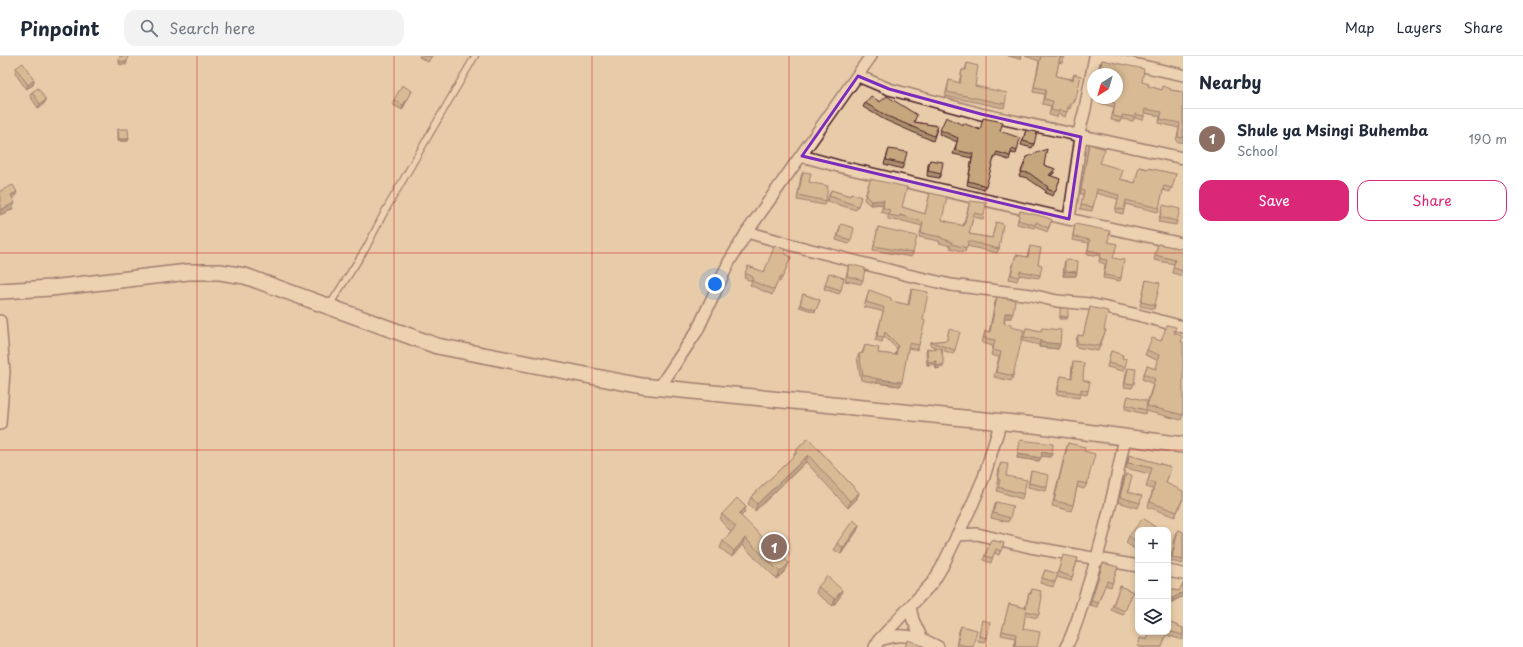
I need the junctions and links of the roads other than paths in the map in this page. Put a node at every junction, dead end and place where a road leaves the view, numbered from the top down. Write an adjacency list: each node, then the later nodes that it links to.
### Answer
1 (475, 56): 13 (lane)
2 (871, 56): 5 (street)
3 (1096, 56): 4 (street); 6 (street)
4 (1183, 75)
5 (858, 76): 6 (street); 7 (street)
6 (1079, 136): 8 (street); 9 (street)
7 (802, 156): 9 (street); 10 (street)
8 (1183, 158)
9 (1069, 219): 11 (street)
10 (747, 232): 15 (street); 16 (street)
11 (1183, 244)
12 (0, 291): 13 (main road)
13 (329, 306): 16 (main road)
14 (0, 321): 18 (street)
15 (1183, 327)
16 (659, 388): 17 (main road)
17 (1001, 421): 19 (main road); 21 (street)
18 (0, 424)
19 (1125, 437): 20 (main road); 22 (street)
20 (1183, 445)
21 (957, 535): 22 (street); 26 (street)
22 (1097, 559): 23 (street); 30 (street)
23 (1135, 565)
24 (1171, 572): 25 (street)
25 (1183, 574)
26 (910, 607): 27 (street); 28 (street)
27 (922, 639): 28 (street); 29 (street)
28 (877, 644)
29 (938, 647)
30 (1066, 647)

